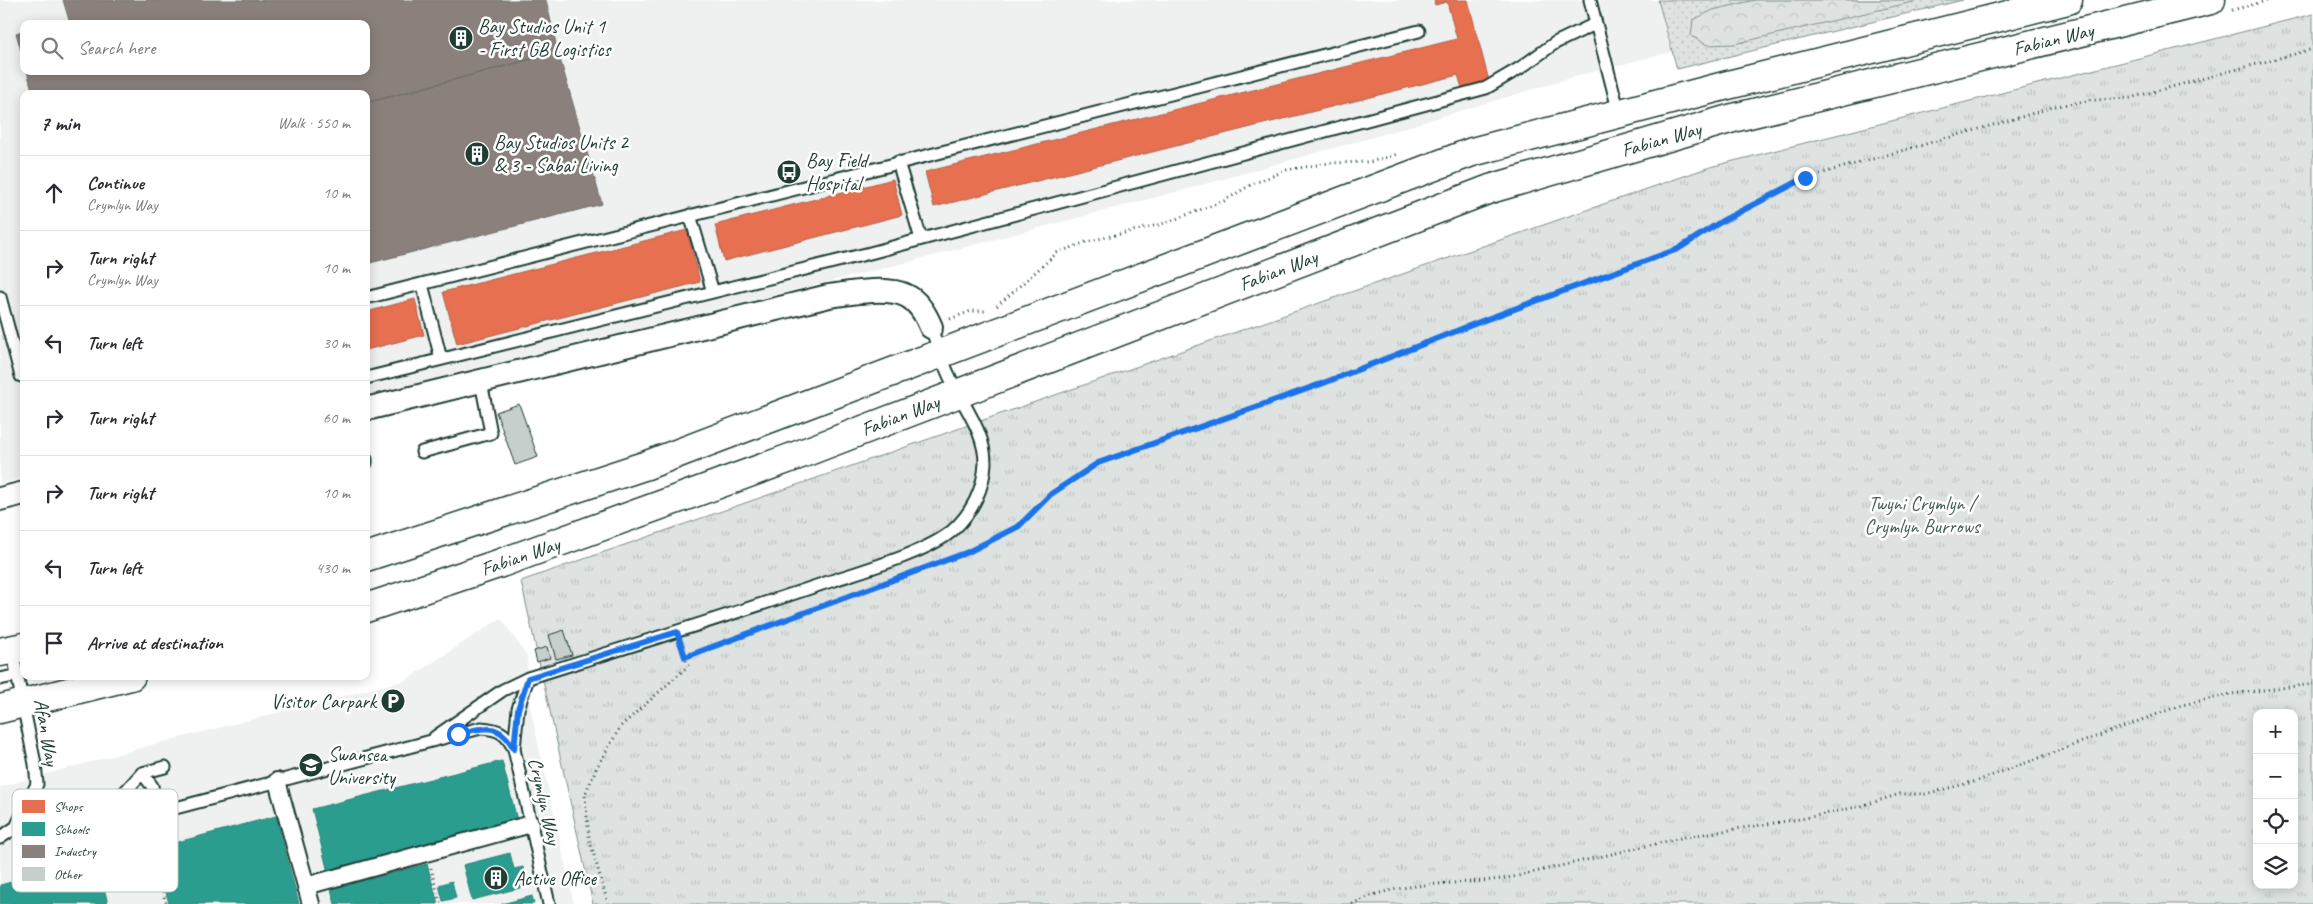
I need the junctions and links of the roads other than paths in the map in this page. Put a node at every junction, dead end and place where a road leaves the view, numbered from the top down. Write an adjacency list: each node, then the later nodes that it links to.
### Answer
1 (1590, 0): 4 (lane)
2 (2068, 0): 6 (highway, Fabian Way)
3 (2220, 5): 20 (highway, Fabian Way)
4 (1595, 24): 6 (lane); 9 (lane)
5 (1418, 31): 7 (lane)
6 (1619, 113): 15 (highway, Fabian Way)
7 (898, 162): 8 (lane); 9 (lane)
8 (690, 215): 10 (lane); 11 (lane)
9 (921, 239): 11 (lane)
10 (422, 284): 13 (lane); 16 (lane)
11 (713, 292): 16 (lane)
12 (0, 297): 17 (lane)
13 (370, 297)
14 (931, 327): 15 (lane); 19 (street)
15 (940, 353): 20 (lane); 25 (highway, Fabian Way)
16 (441, 359): 18 (lane)
17 (20, 372)
18 (370, 377)
19 (481, 382): 21 (street); 22 (lane)
20 (957, 393): 26 (highway, Fabian Way); 28 (lane)
21 (370, 408)
22 (422, 452)
23 (20, 494): 24 (street)
24 (0, 499)
25 (370, 556)
26 (370, 607)
27 (13, 656): 29 (lane); 31 (lane, Afan Way)
28 (528, 678): 32 (lane); 33 (lane)
29 (0, 679)
30 (116, 680): 31 (highway)
31 (12, 707): 37 (lane, Afan Way)
32 (428, 743): 33 (lane, Crymlyn Way); 36 (lane, Crymlyn Way)
33 (514, 749): 41 (lane, Crymlyn Way)
34 (165, 767): 35 (lane)
35 (142, 773): 38 (lane); 39 (lane)
36 (277, 781): 40 (lane, Crymlyn Way); 44 (street)
37 (35, 789)
38 (128, 789)
39 (152, 789)
40 (178, 808)
41 (531, 824): 44 (street); 46 (lane, Crymlyn Way)
42 (12, 830): 43 (lane, Afan Way)
43 (0, 838)
44 (306, 886): 45 (street)
45 (311, 904)
46 (549, 904)

